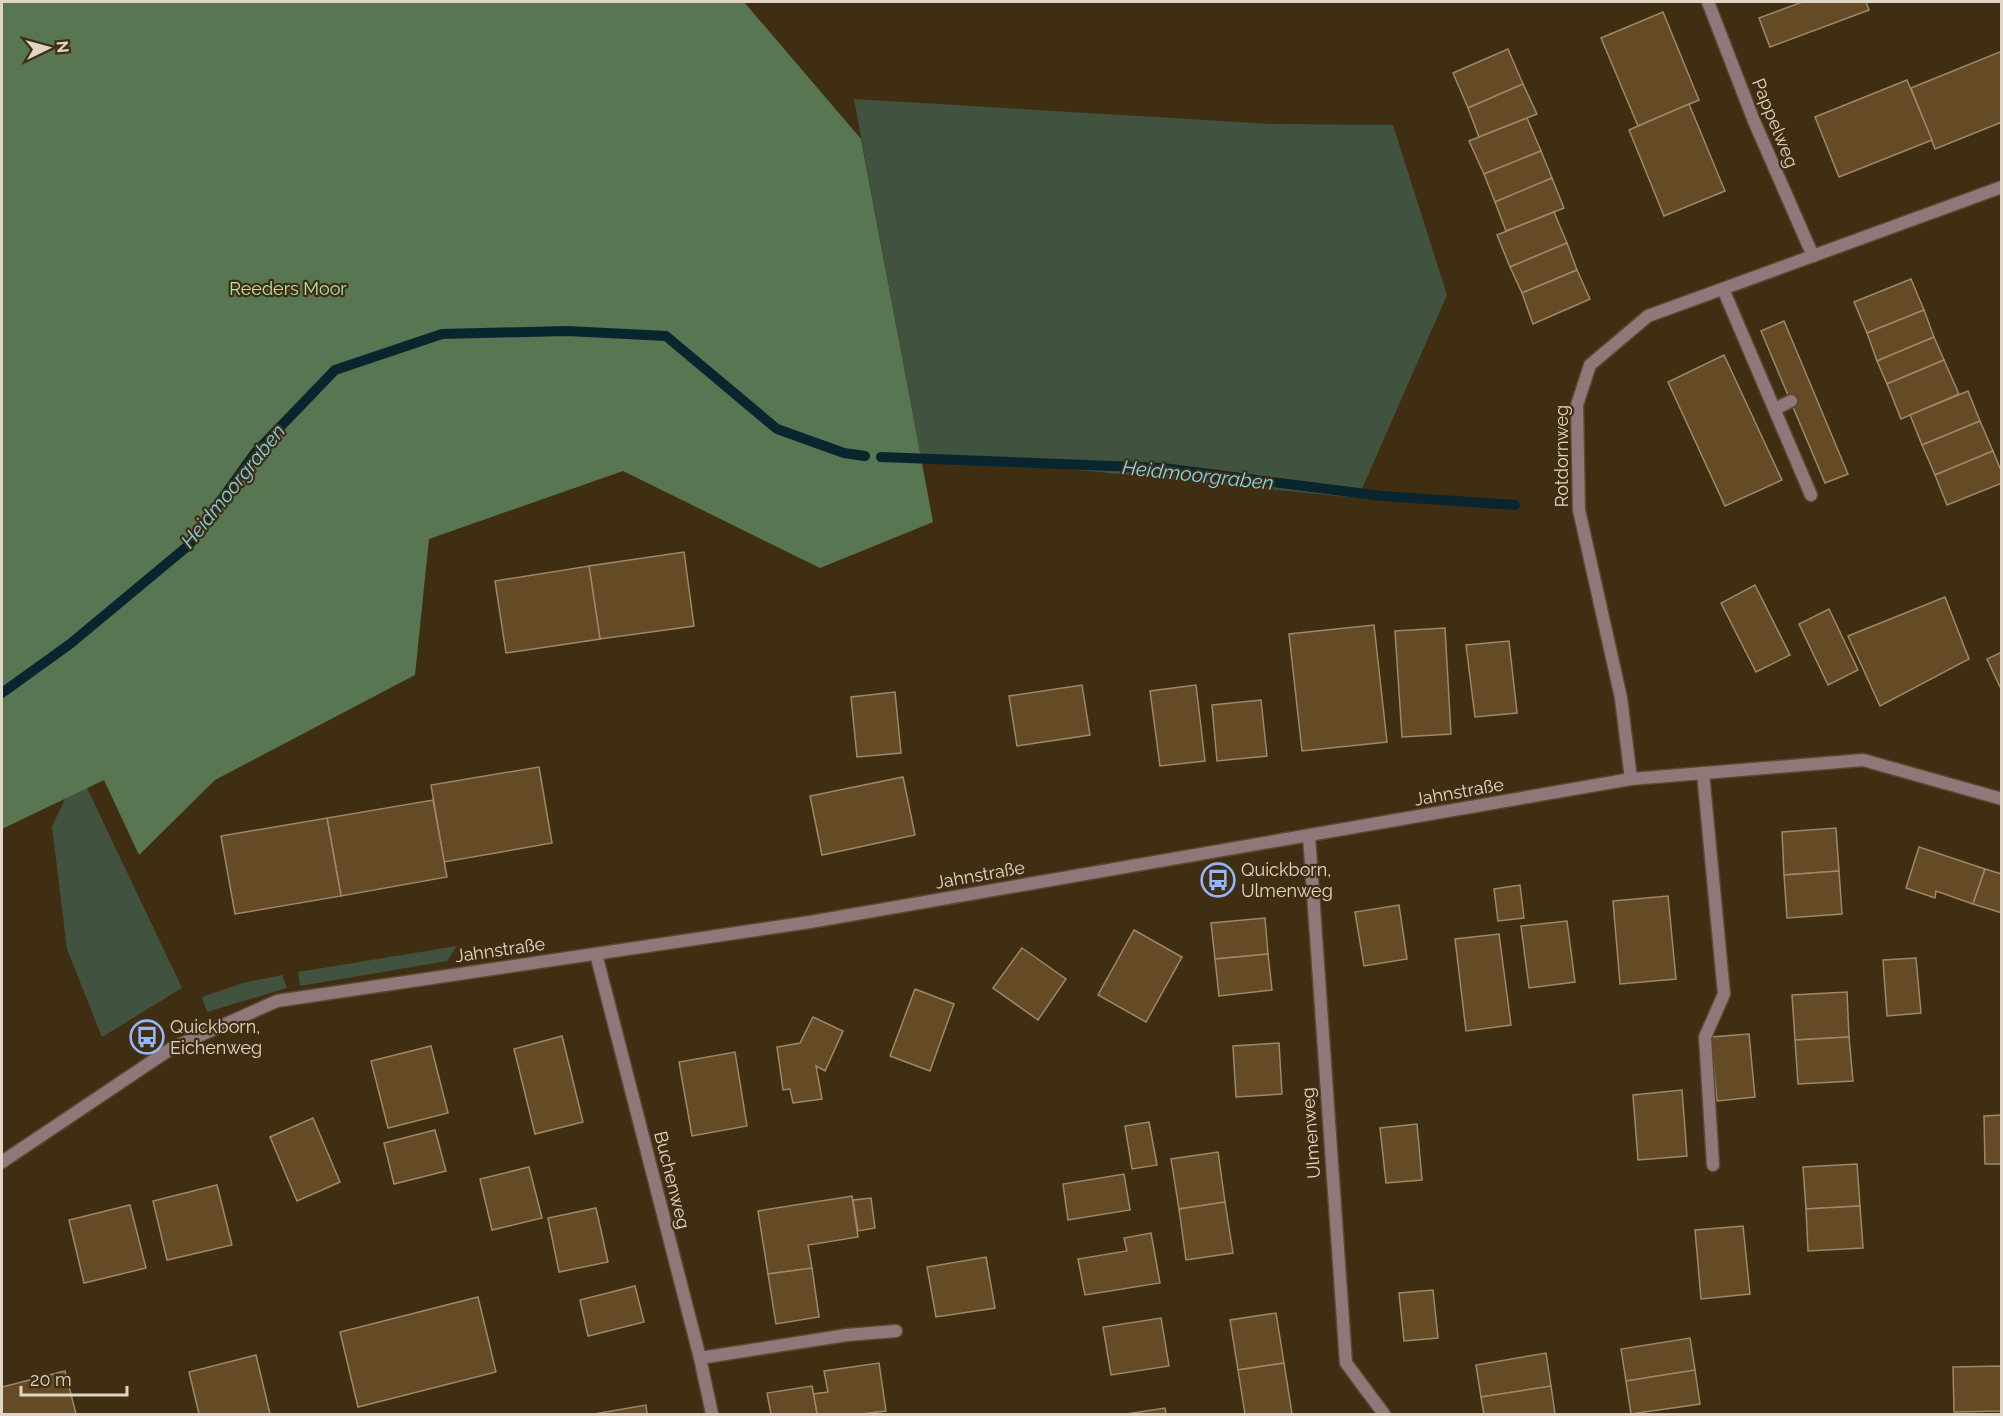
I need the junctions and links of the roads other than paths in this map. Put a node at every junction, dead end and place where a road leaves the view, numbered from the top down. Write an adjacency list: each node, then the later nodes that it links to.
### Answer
1 (1708, 2): 3 (street, Pappelweg)
2 (2001, 187): 3 (street, Rotdornweg)
3 (1813, 256): 4 (street, Rotdornweg)
4 (1723, 289): 6 (street); 9 (street, Rotdornweg)
5 (1791, 401): 6 (street)
6 (1775, 409): 7 (street)
7 (1811, 495)
8 (1703, 773): 9 (street, Jahnstraße); 10 (street, Jahnstraße); 14 (street)
9 (1631, 779): 11 (street, Jahnstraße)
10 (2001, 799)
11 (1309, 836): 12 (street, Jahnstraße); 18 (street, Ulmenweg)
12 (596, 954): 13 (street, Jahnstraße); 16 (street, Buchenweg)
13 (2, 1162)
14 (1713, 1165)
15 (896, 1331): 16 (street)
16 (700, 1358): 17 (street, Buchenweg)
17 (712, 1414)
18 (1384, 1414)

